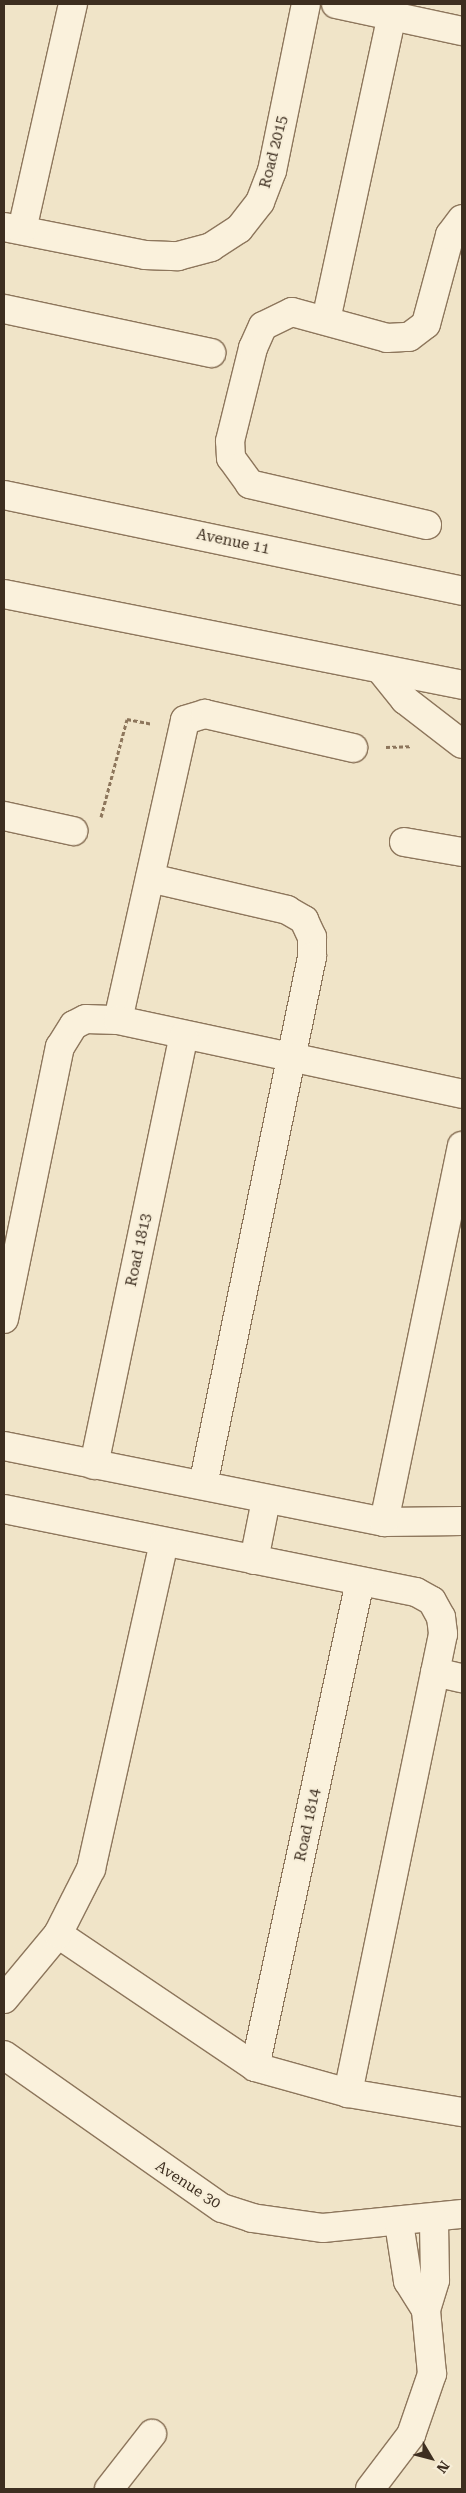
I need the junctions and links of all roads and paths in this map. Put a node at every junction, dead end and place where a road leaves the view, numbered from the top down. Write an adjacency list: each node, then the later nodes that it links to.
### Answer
1 (73, 4): 7 (street)
2 (306, 4): 7 (street, Road 2015)
3 (336, 4): 4 (street)
4 (392, 15): 5 (street); 9 (street)
5 (462, 31)
6 (462, 218): 9 (street)
7 (13, 229)
8 (4, 308): 10 (street)
9 (326, 320): 12 (street)
10 (211, 353)
11 (4, 496): 14 (street, Avenue 11)
12 (427, 524)
13 (462, 576): 14 (street)
14 (399, 577): 15 (street, Avenue 11)
15 (462, 591)
16 (4, 594): 17 (street)
17 (380, 669): 18 (street); 20 (street)
18 (462, 685)
19 (180, 730): 21 (street); 24 (path); 27 (street)
20 (462, 744)
21 (354, 748): 22 (path)
22 (420, 749)
23 (4, 816): 24 (street)
24 (73, 831)
25 (404, 842): 26 (street)
26 (462, 852)
27 (150, 878): 28 (street); 30 (street)
28 (118, 1020): 29 (street); 33 (street)
29 (184, 1036): 30 (street); 36 (street, Road 1813)
30 (290, 1058): 31 (street); 37 (street)
31 (462, 1094)
32 (462, 1146): 41 (street)
33 (14, 1215): 34 (street)
34 (4, 1319)
35 (4, 1446): 36 (street)
36 (94, 1465): 37 (street)
37 (203, 1485): 38 (street)
38 (266, 1500): 41 (street); 43 (street)
39 (4, 1509): 42 (street)
40 (462, 1521): 41 (street)
41 (384, 1522)
42 (164, 1542): 43 (street); 47 (street)
43 (254, 1560): 44 (street)
44 (360, 1582): 45 (street); 50 (street, Road 1814)
45 (435, 1672): 46 (street); 51 (street)
46 (462, 1678)
47 (58, 1934): 48 (street); 50 (street)
48 (4, 1999)
49 (4, 2056): 55 (street, Avenue 30)
50 (255, 2067): 51 (street)
51 (348, 2093): 52 (street)
52 (462, 2112)
53 (462, 2214): 54 (street, Avenue 30)
54 (434, 2220): 55 (street, Avenue 30); 56 (street)
55 (399, 2222): 56 (street)
56 (426, 2310): 59 (street)
57 (152, 2434): 58 (street)
58 (110, 2489)
59 (370, 2489)

